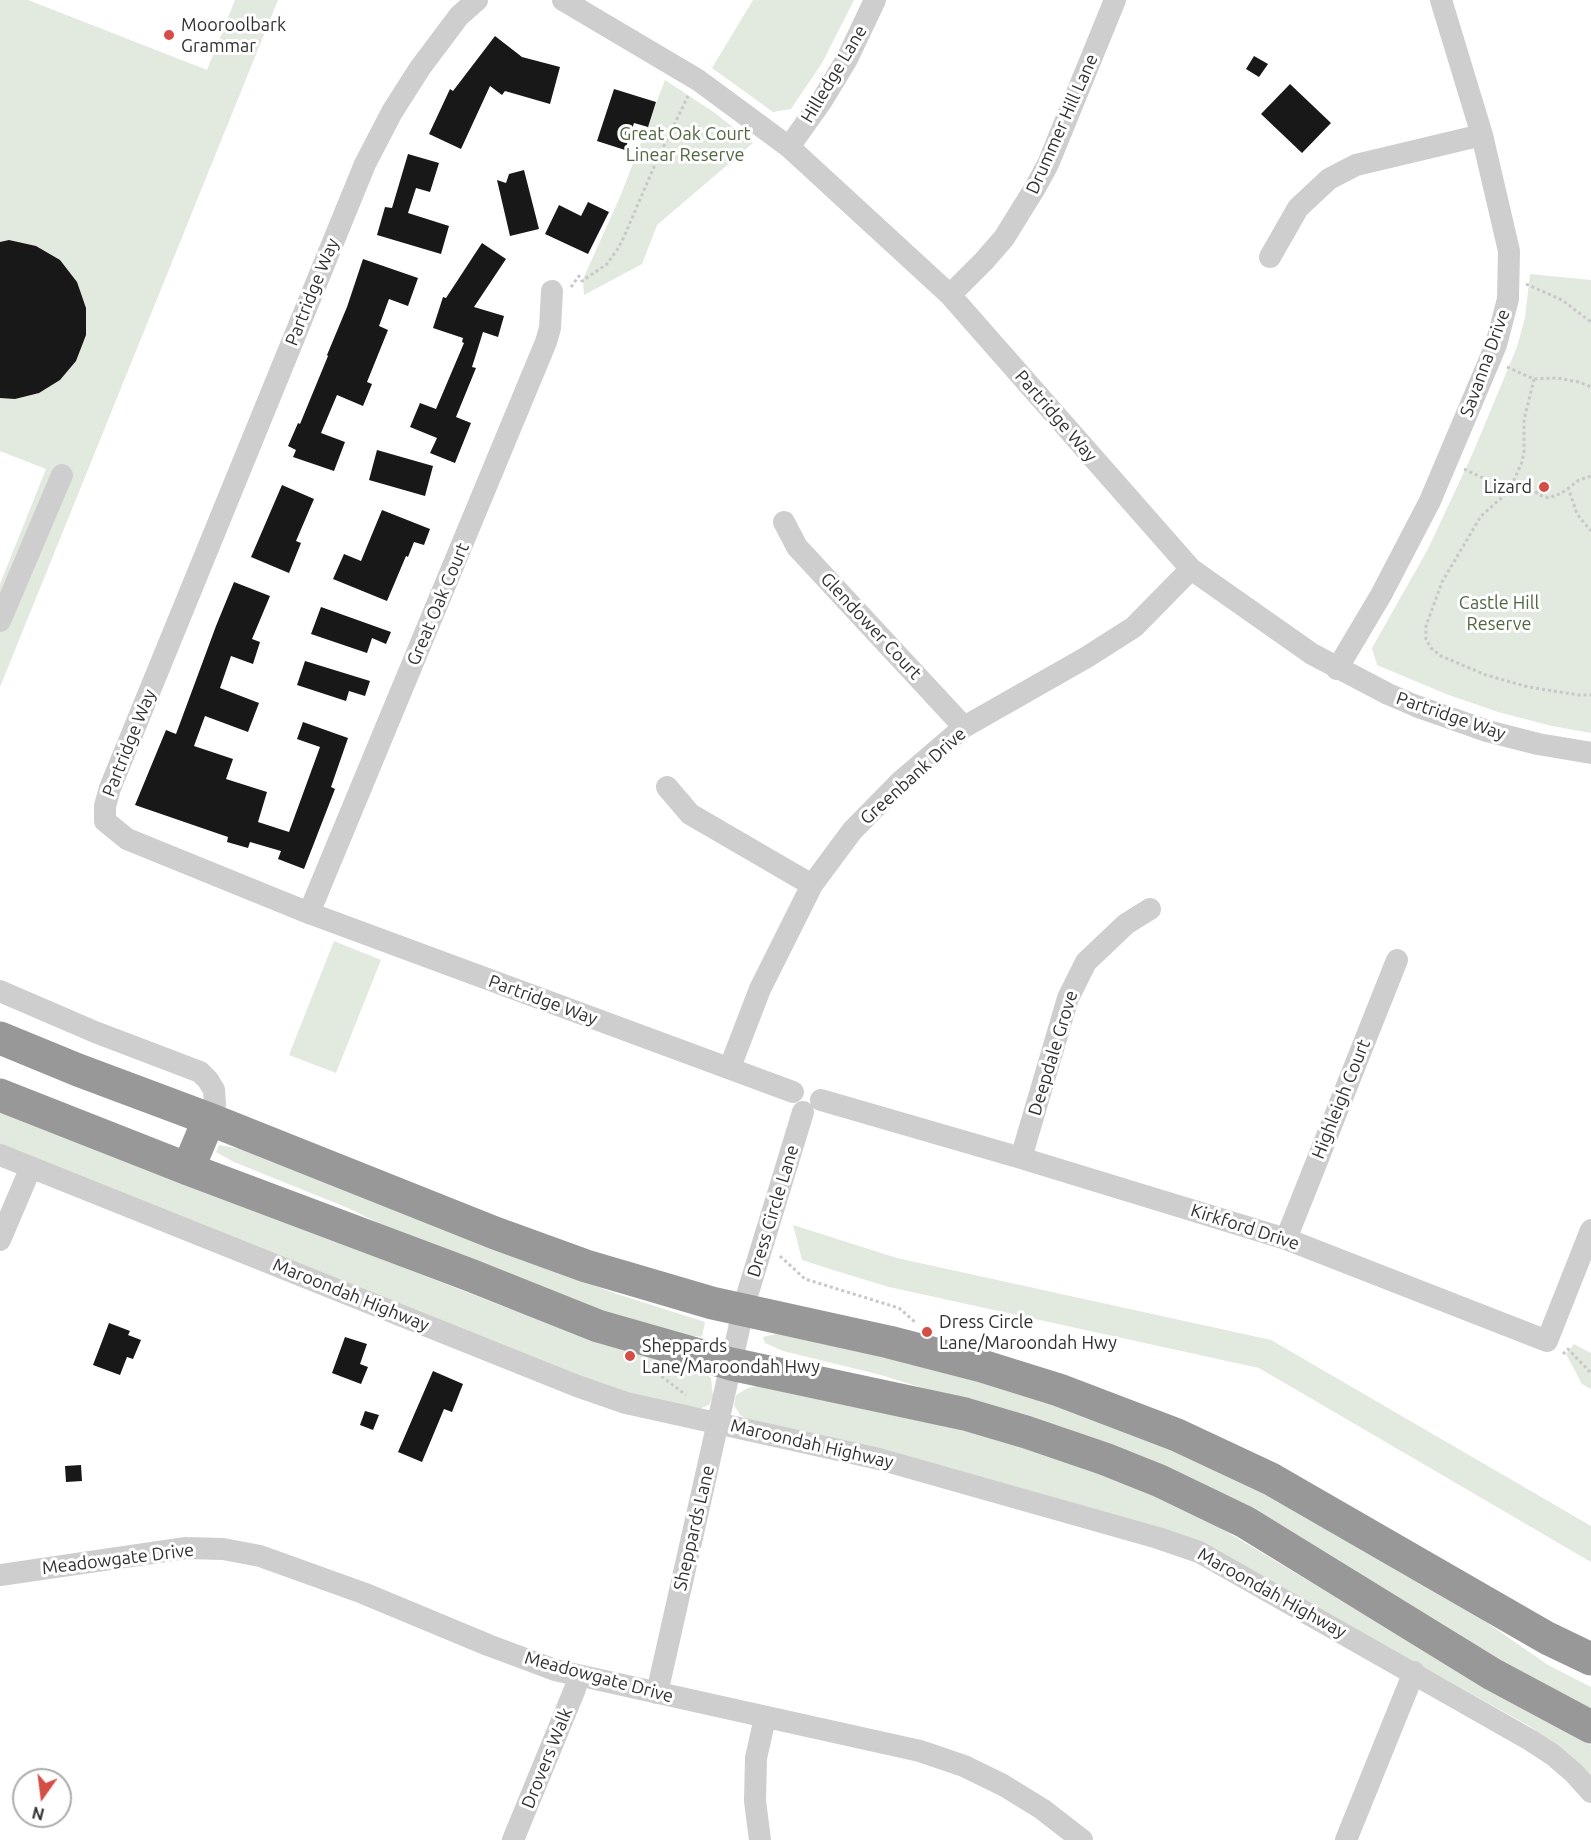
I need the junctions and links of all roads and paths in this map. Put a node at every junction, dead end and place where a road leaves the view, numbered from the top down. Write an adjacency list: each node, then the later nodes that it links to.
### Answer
1 (477, 0): 33 (street, Partridge Way)
2 (563, 0): 6 (street, Partridge Way)
3 (875, 0): 8 (street, Hilledge Lane)
4 (1115, 0): 12 (street, Drummer Hill Lane)
5 (1441, 0): 7 (street, Savanna Drive)
6 (698, 80): 8 (street, Partridge Way); 11 (path)
7 (1482, 135): 9 (street); 14 (street, Savanna Drive)
8 (789, 147): 12 (street, Partridge Way)
9 (1270, 257)
10 (1526, 284): 13 (path)
11 (552, 291): 33 (street, Great Oak Court)
12 (950, 296): 24 (street, Partridge Way)
13 (1591, 322)
14 (1490, 359): 15 (path); 26 (street, Savanna Drive)
15 (1534, 379): 16 (path); 20 (path)
16 (1591, 387)
17 (1463, 469): 20 (path)
18 (62, 475): 25 (street)
19 (1591, 476): 21 (path)
20 (1513, 483): 21 (path); 27 (path)
21 (1568, 487): 23 (path)
22 (784, 522): 28 (street, Glendower Court)
23 (1591, 531)
24 (1191, 569): 26 (street, Partridge Way); 28 (street, Greenbank Drive)
25 (0, 621)
26 (1337, 669): 29 (street, Partridge Way)
27 (1591, 695)
28 (964, 727): 31 (street, Greenbank Drive)
29 (1591, 753)
30 (667, 787): 31 (street)
31 (812, 885): 37 (street, Greenbank Drive)
32 (1150, 909): 42 (street, Deepdale Grove)
33 (309, 913): 37 (street, Partridge Way)
34 (1397, 960): 46 (street, Highleigh Court)
35 (0, 991): 40 (street)
36 (0, 1038): 40 (highway)
37 (730, 1067): 39 (street, Partridge Way)
38 (0, 1095): 44 (highway)
39 (806, 1101): 42 (street, Kirkford Drive); 48 (street, Dress Circle Lane)
40 (209, 1119): 44 (highway); 49 (highway)
41 (0, 1155): 43 (street, Maroondah Highway)
42 (1021, 1158): 46 (street, Kirkford Drive)
43 (32, 1167): 47 (street); 56 (street, Maroondah Highway)
44 (188, 1169): 52 (highway)
45 (1591, 1230): 51 (street)
46 (1286, 1239): 51 (street, Kirkford Drive)
47 (0, 1240)
48 (761, 1250): 49 (street, Dress Circle Lane); 50 (path)
49 (743, 1311): 52 (street, Dress Circle Lane); 58 (highway)
50 (920, 1326)
51 (1547, 1341): 54 (path)
52 (731, 1364): 56 (street, Sheppards Lane); 63 (highway)
53 (650, 1367): 55 (path)
54 (1591, 1373)
55 (686, 1395)
56 (717, 1422): 59 (street, Maroondah Highway); 61 (street, Sheppards Lane)
57 (0, 1575): 60 (street, Meadowgate Drive)
58 (1591, 1659)
59 (1414, 1672): 64 (street, Maroondah Highway); 68 (street)
60 (578, 1675): 61 (street, Meadowgate Drive); 65 (street, Drovers Walk)
61 (657, 1693): 62 (street, Meadowgate Drive)
62 (765, 1718): 66 (street); 67 (street, Meadowgate Drive)
63 (1591, 1727)
64 (1591, 1792)
65 (513, 1840)
66 (760, 1840)
67 (1082, 1840)
68 (1346, 1840)

